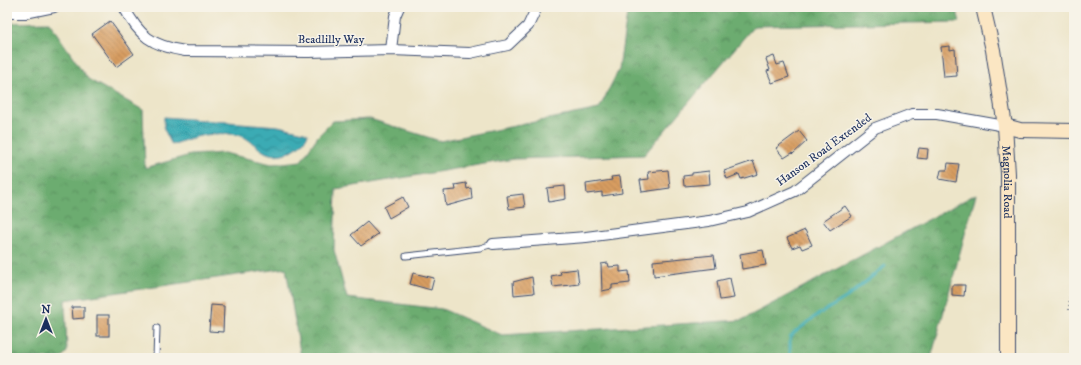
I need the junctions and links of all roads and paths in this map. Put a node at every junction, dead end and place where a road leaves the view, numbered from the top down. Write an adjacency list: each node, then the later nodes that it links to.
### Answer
1 (54, 7): 6 (street)
2 (124, 7): 7 (street, Beadlilly Way)
3 (399, 7): 7 (street)
4 (537, 7): 7 (street, Beadlilly Way)
5 (983, 7): 8 (main road, Magnolia Road)
6 (7, 13)
7 (391, 50)
8 (1005, 126): 9 (main road); 10 (street, Hanson Road Extended); 16 (main road, Magnolia Road)
9 (1074, 131)
10 (493, 244): 11 (lane)
11 (406, 256)
12 (1070, 289): 13 (path)
13 (1071, 310)
14 (157, 328): 15 (lane)
15 (156, 358)
16 (1008, 358)

